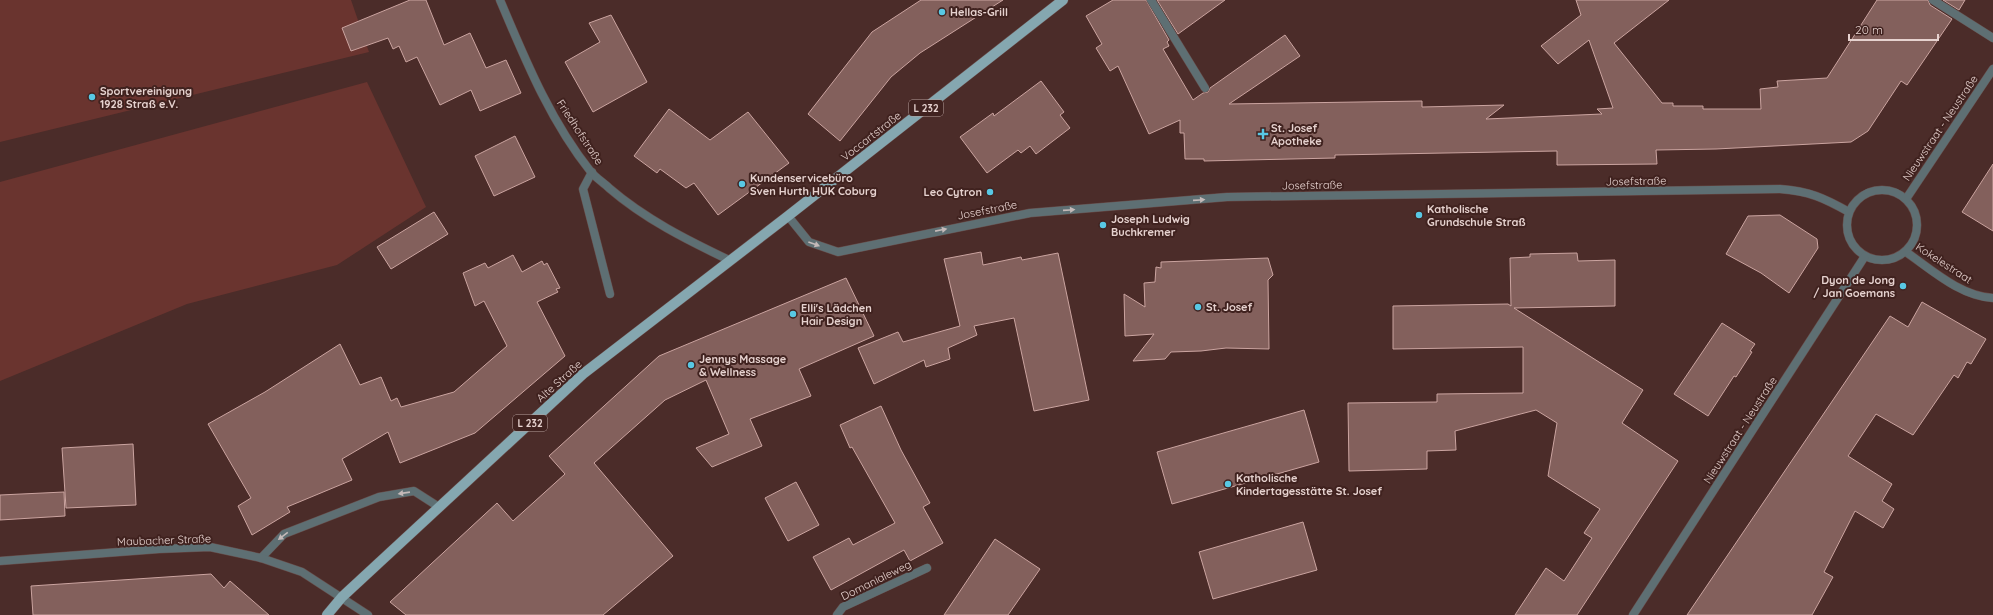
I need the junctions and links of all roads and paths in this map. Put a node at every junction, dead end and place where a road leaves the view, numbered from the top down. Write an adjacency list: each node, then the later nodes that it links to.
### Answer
1 (500, 0): 8 (street, Friedhofstraße)
2 (1063, 0): 11 (main road, Voccartstraße / L 232)
3 (1151, 0): 7 (street)
4 (1933, 0): 5 (street)
5 (1993, 38)
6 (1993, 69): 9 (street, Nieuwstraat - Neustraße)
7 (1206, 88)
8 (592, 172): 14 (street, Friedhofstraße); 15 (street)
9 (1906, 199): 10 (street); 12 (street)
10 (1849, 212): 11 (street, Josefstraße, one-way to 10); 13 (street)
11 (788, 216): 14 (main road, Alte Straße / L 232)
12 (1906, 252): 13 (street); 16 (street, Kokelestraat)
13 (1866, 256): 25 (street, Nieuwstraat - Neustraße)
14 (729, 260): 17 (main road, Alte Straße / L 232)
15 (610, 294)
16 (1993, 298)
17 (439, 507): 18 (street, one-way to 18); 21 (main road, Alte Straße / L 232)
18 (261, 558): 19 (street, Maubacher Straße); 21 (street, Maubacher Straße)
19 (0, 561)
20 (926, 568): 24 (street, Domanialeweg)
21 (342, 597): 22 (main road, Alte Straße / L 232); 23 (street)
22 (327, 615)
23 (368, 615)
24 (837, 615)
25 (1633, 615)

